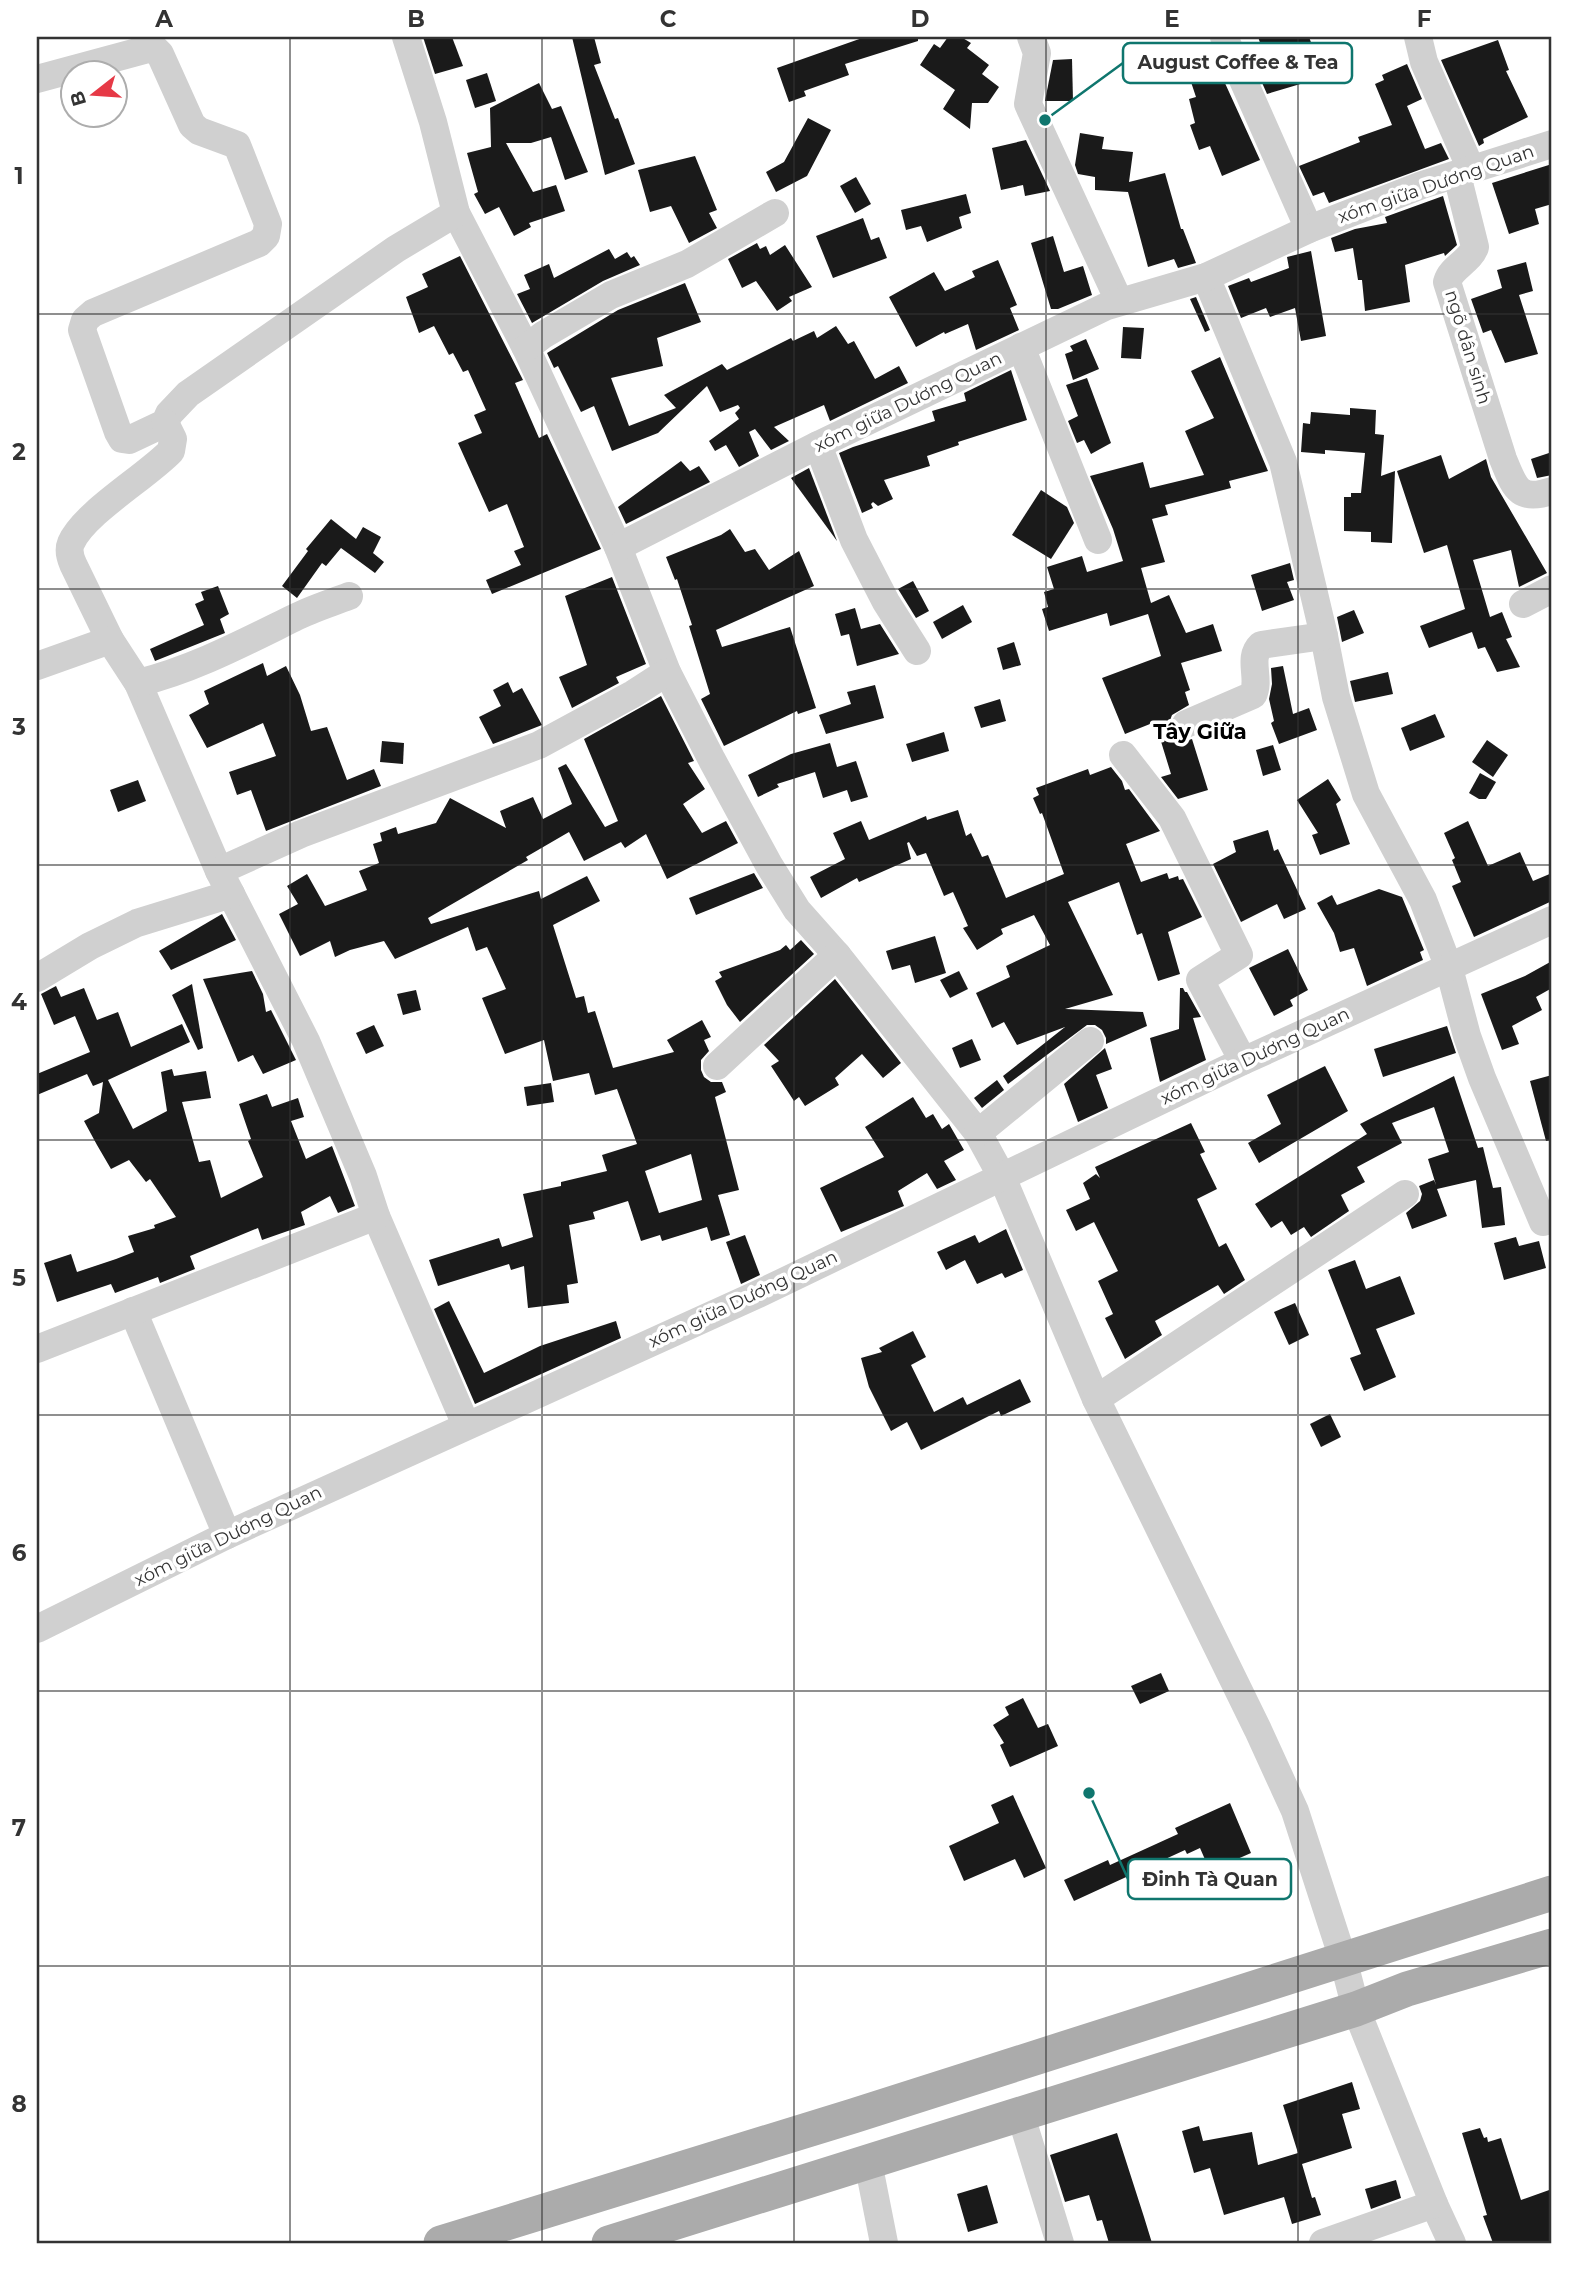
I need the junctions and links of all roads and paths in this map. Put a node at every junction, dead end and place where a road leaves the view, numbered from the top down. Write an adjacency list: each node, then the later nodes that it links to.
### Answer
1 (406, 37): 8 (street)
2 (1031, 37): 12 (street)
3 (1224, 37): 10 (street)
4 (1418, 37): 7 (street)
5 (37, 79): 15 (street)
6 (1552, 144): 7 (street, xóm giữa Dương Quan)
7 (1464, 172): 10 (street, xóm giữa Dương Quan); 17 (street, ngõ dân sinh)
8 (456, 212): 14 (street); 15 (street)
9 (775, 214): 14 (street)
10 (1309, 229): 11 (street, xóm giữa Dương Quan)
11 (1206, 277): 12 (street, xóm giữa Dương Quan); 23 (street)
12 (1119, 301): 13 (street, xóm giữa Dương Quan)
13 (1021, 347): 16 (street, xóm giữa Dương Quan); 18 (street)
14 (526, 348): 19 (street)
15 (165, 423): 24 (street)
16 (818, 445): 19 (street, xóm giữa Dương Quan); 25 (street)
17 (1552, 491)
18 (1098, 540)
19 (618, 547): 27 (street)
20 (1552, 589): 22 (street)
21 (349, 596): 28 (street)
22 (1523, 604)
23 (1324, 636): 29 (street); 34 (street)
24 (110, 640): 26 (street); 28 (street)
25 (917, 652)
26 (37, 666)
27 (667, 672): 31 (street); 33 (street)
28 (138, 683): 31 (street)
29 (1186, 724)
30 (1124, 755): 37 (street)
31 (225, 882): 35 (street); 42 (street)
32 (1552, 920): 34 (street, xóm giữa Dương Quan)
33 (836, 955): 38 (street); 39 (street)
34 (1449, 968): 37 (street, xóm giữa Dương Quan); 43 (street)
35 (37, 978)
36 (1090, 1041): 39 (street)
37 (1243, 1060): 40 (street, xóm giữa Dương Quan)
38 (717, 1066)
39 (978, 1133): 40 (street)
40 (1002, 1177): 46 (street); 47 (street, xóm giữa Dương Quan)
41 (1405, 1194): 46 (street)
42 (376, 1216): 44 (street); 47 (street)
43 (1543, 1222)
44 (133, 1311): 45 (street); 48 (street)
45 (37, 1349)
46 (1096, 1399): 52 (street)
47 (466, 1425): 48 (street, xóm giữa Dương Quan)
48 (227, 1535): 49 (street, xóm giữa Dương Quan)
49 (37, 1629)
50 (1552, 1893): 52 (main road)
51 (1552, 1946): 53 (main road)
52 (1343, 1959): 53 (street); 57 (main road)
53 (1356, 2009): 54 (main road); 56 (street)
54 (1021, 2116): 55 (main road); 60 (street)
55 (868, 2162): 58 (main road); 59 (street)
56 (1434, 2204): 61 (street); 62 (street)
57 (441, 2243)
58 (609, 2243)
59 (884, 2243)
60 (1060, 2243)
61 (1323, 2243)
62 (1452, 2243)

